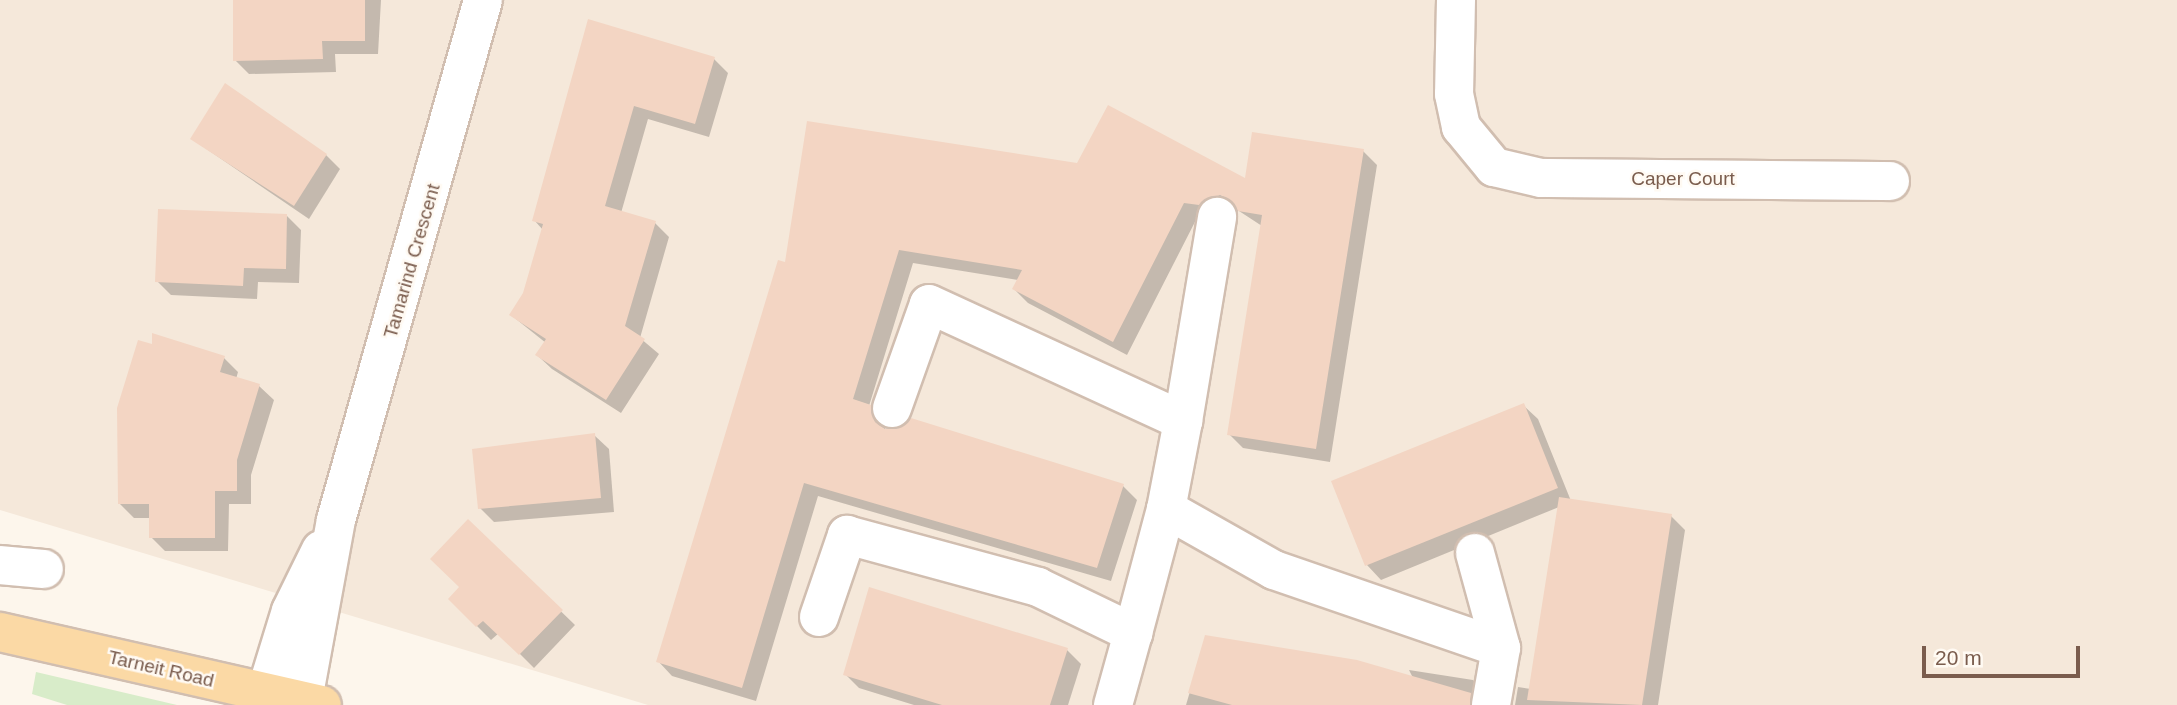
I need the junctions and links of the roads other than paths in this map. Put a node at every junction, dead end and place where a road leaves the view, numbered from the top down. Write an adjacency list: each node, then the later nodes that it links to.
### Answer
1 (483, 0): 8 (street, Tamarind Crescent)
2 (1456, 0): 3 (street, Caper Court)
3 (1890, 181)
4 (1217, 217): 6 (street)
5 (892, 408): 6 (street)
6 (1183, 421): 7 (street)
7 (1166, 509): 14 (street); 15 (street)
8 (336, 520): 16 (street, Tamarind Crescent); 17 (street, Tamarind Crescent)
9 (1475, 553): 15 (street)
10 (0, 565): 11 (street)
11 (44, 569)
12 (819, 617): 14 (street)
13 (0, 632): 16 (main road, Tarneit Road)
14 (1133, 633): 18 (street)
15 (1501, 649): 19 (street)
16 (263, 698): 17 (main road, Tarneit Road)
17 (309, 703)
18 (1113, 705)
19 (1491, 705)

